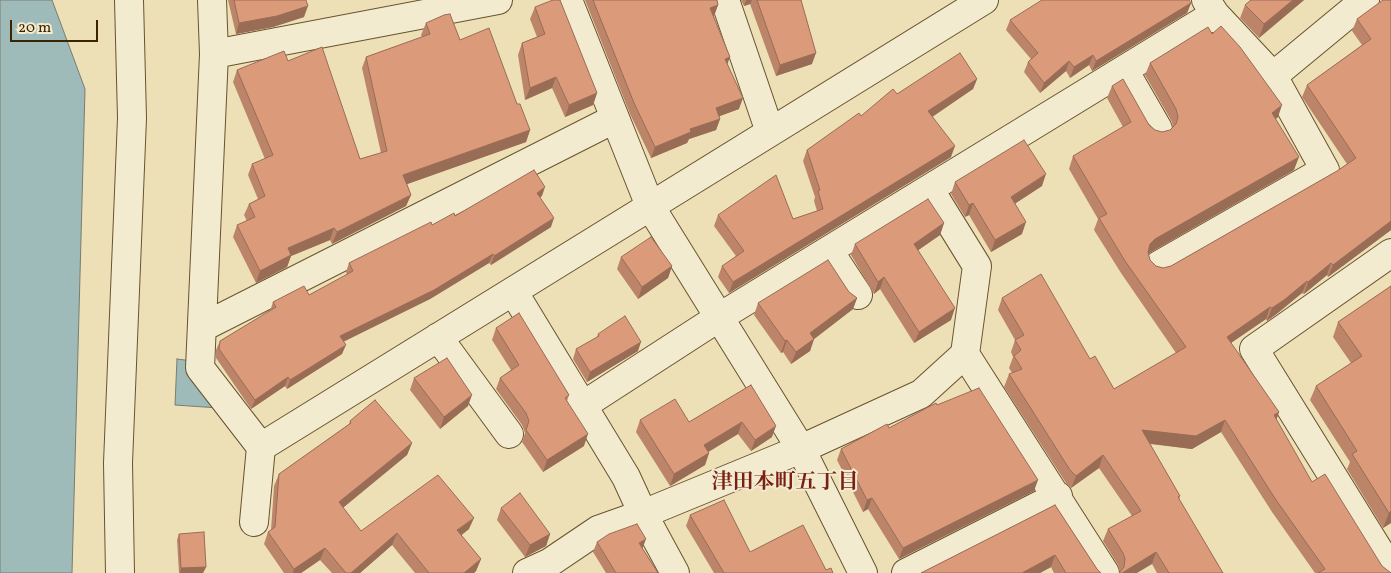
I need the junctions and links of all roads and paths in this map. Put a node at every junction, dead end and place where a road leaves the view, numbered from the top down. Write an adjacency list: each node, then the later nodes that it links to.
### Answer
1 (129, 0): 34 (street)
2 (212, 0): 9 (street)
3 (498, 0): 9 (street)
4 (570, 0): 12 (street)
5 (725, 0): 14 (street)
6 (984, 0): 14 (street)
7 (1366, 0): 11 (street)
8 (1211, 7): 10 (street); 11 (street)
9 (214, 54): 23 (street)
10 (1124, 70): 13 (street); 15 (street)
11 (1273, 76): 19 (street)
12 (614, 119): 16 (street); 23 (street)
13 (1158, 129)
14 (770, 132): 16 (street)
15 (930, 190): 17 (street); 25 (street)
16 (650, 206): 20 (street); 22 (street)
17 (829, 251): 21 (street); 22 (street)
18 (1391, 253): 33 (street)
19 (1159, 265)
20 (513, 291): 24 (street); 26 (street)
21 (858, 295)
22 (718, 318): 26 (street); 29 (street)
23 (203, 327): 28 (street)
24 (438, 337): 27 (street); 28 (street)
25 (965, 354): 29 (street); 30 (street)
26 (582, 406): 31 (street)
27 (509, 434)
28 (260, 446): 32 (street)
29 (800, 449): 31 (street); 37 (street)
30 (1058, 496): 38 (street); 39 (street)
31 (643, 514): 35 (street); 36 (street)
32 (254, 522)
33 (1391, 570)
34 (120, 573)
35 (527, 573)
36 (674, 573)
37 (863, 573)
38 (906, 573)
39 (1105, 573)

